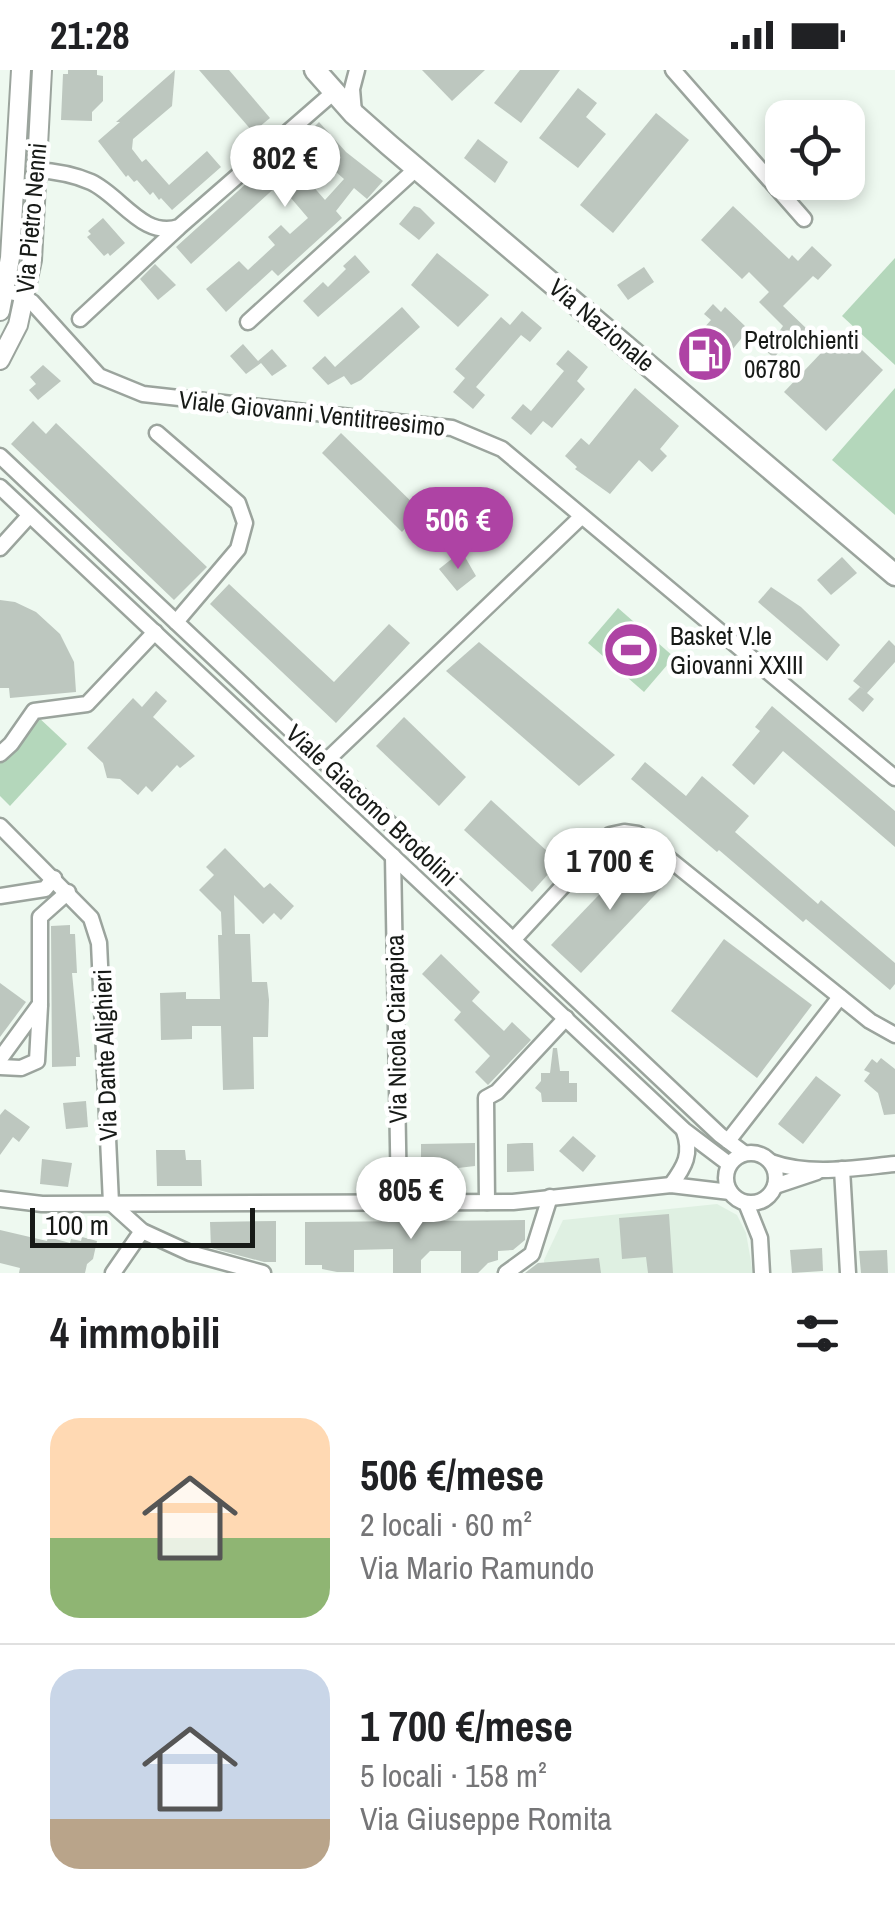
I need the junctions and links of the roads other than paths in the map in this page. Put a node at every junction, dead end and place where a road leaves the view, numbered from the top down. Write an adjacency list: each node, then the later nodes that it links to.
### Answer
1 (21, 70): 12 (street, Via Pietro Nenni)
2 (42, 70): 9 (street, Via Pietro Nenni)
3 (315, 70): 6 (main road, Via Nazionale)
4 (357, 70): 7 (street)
5 (673, 70): 10 (street)
6 (334, 92): 7 (main road, Via Nazionale); 11 (street)
7 (354, 114): 8 (main road, Via Nazionale)
8 (417, 168): 16 (street); 24 (main road, Via Nazionale)
9 (36, 170): 11 (street); 13 (street, Via Pietro Nenni)
10 (804, 219)
11 (179, 228): 15 (street)
12 (5, 291): 13 (street, Viale Giovanni Ventitreesimo); 14 (street, Via Pietro Nenni)
13 (26, 298): 17 (street, Via Pietro Nenni); 22 (street, Viale Giovanni Ventitreesimo)
14 (0, 310)
15 (80, 319)
16 (248, 322)
17 (0, 360)
18 (157, 433): 25 (street)
19 (0, 456): 25 (street, Viale Giacomo Brodolini)
20 (0, 487): 21 (street, Viale Giacomo Brodolini)
21 (29, 516): 23 (street); 26 (street, Viale Giacomo Brodolini)
22 (582, 517): 28 (street); 29 (street, Viale Giovanni Ventitreesimo)
23 (0, 548)
24 (895, 575)
25 (176, 622): 28 (street, Viale Giacomo Brodolini)
26 (155, 632): 27 (street); 31 (street, Viale Giacomo Brodolini)
27 (0, 754)
28 (326, 762): 35 (street, Viale Giacomo Brodolini)
29 (895, 778)
30 (0, 826): 32 (street, Via Dante Alighieri)
31 (393, 856): 38 (street, Viale Giacomo Brodolini); 55 (street, Via Nicola Ciarapica)
32 (54, 878): 33 (street, Via Dante Alighieri); 34 (street)
33 (68, 892): 37 (street); 58 (street, Via Dante Alighieri)
34 (0, 896)
35 (514, 939): 36 (street); 43 (street, Viale Giacomo Brodolini)
36 (840, 997): 39 (street); 43 (street)
37 (40, 1004): 40 (street); 41 (street)
38 (566, 1018): 42 (street, Viale Giacomo Brodolini); 56 (street)
39 (895, 1035)
40 (0, 1059)
41 (0, 1068)
42 (684, 1130): 47 (street, Viale Giacomo Brodolini); 50 (street)
43 (728, 1141): 44 (street, Viale Giacomo Brodolini)
44 (744, 1153): 45 (street); 47 (street)
45 (771, 1162): 49 (street); 52 (street)
46 (895, 1164): 48 (street)
47 (727, 1169): 50 (street); 51 (street)
48 (842, 1169): 49 (street); 65 (street)
49 (823, 1170): 52 (street)
50 (677, 1186): 51 (street); 53 (street)
51 (730, 1192): 57 (street)
52 (770, 1192): 57 (street); 60 (street)
53 (550, 1197): 56 (street); 63 (street)
54 (0, 1199): 58 (street)
55 (400, 1202): 56 (street); 58 (street)
56 (487, 1202)
57 (746, 1203): 60 (street)
58 (112, 1204): 59 (street)
59 (142, 1232): 61 (street); 62 (street)
60 (760, 1238): 64 (street)
61 (112, 1273)
62 (263, 1273)
63 (506, 1273)
64 (762, 1273)
65 (848, 1273)

